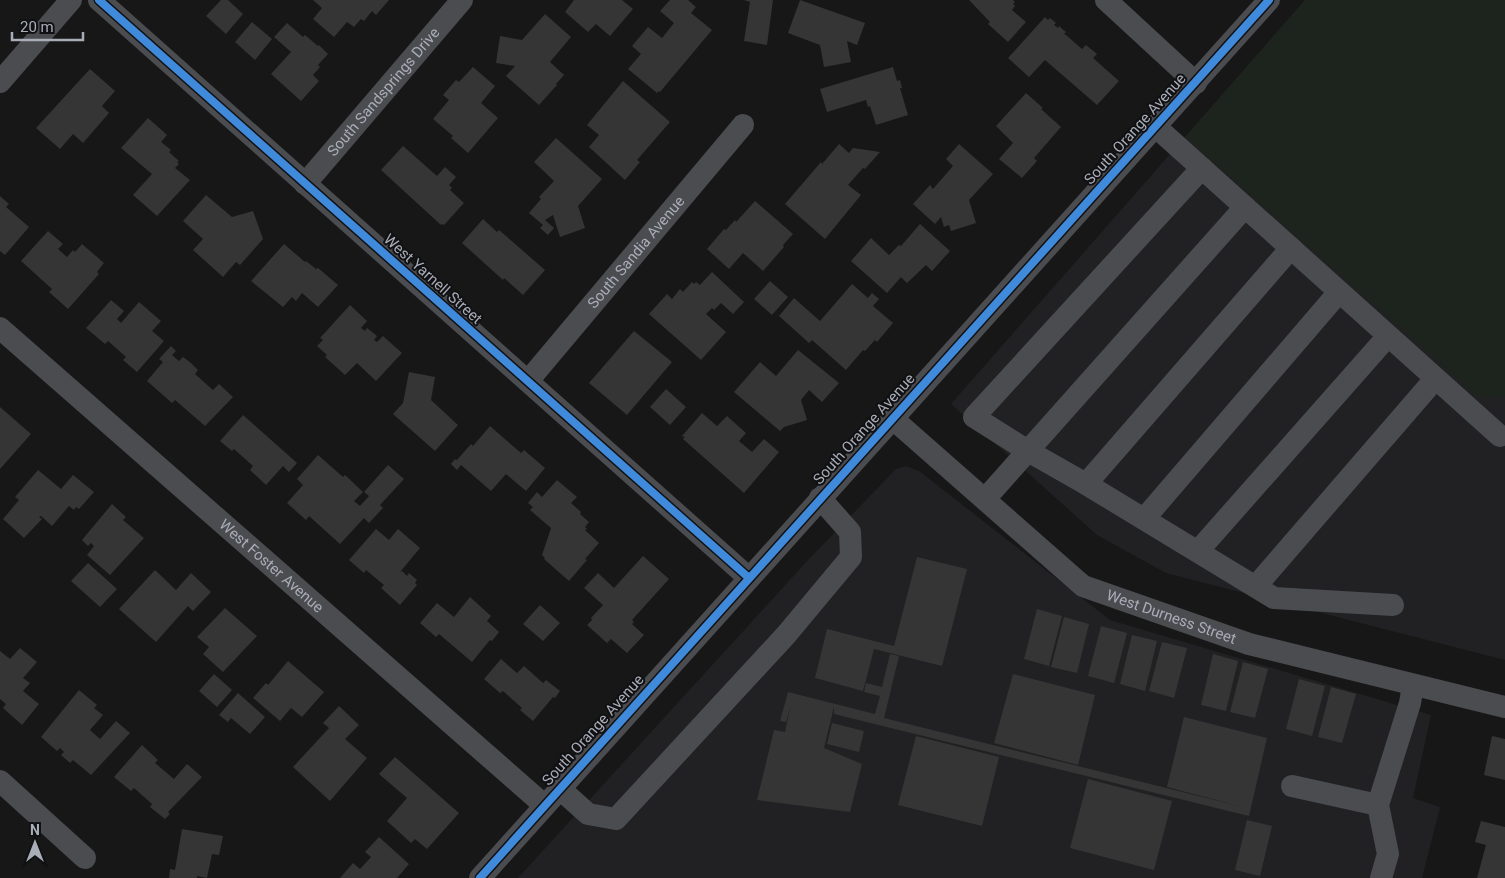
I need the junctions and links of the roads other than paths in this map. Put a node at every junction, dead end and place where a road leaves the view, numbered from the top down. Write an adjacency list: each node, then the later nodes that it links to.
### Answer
1 (71, 0): 6 (street)
2 (99, 0): 11 (street, West Yarnell Street)
3 (462, 0): 11 (street, South Sandsprings Drive)
4 (1106, 0): 7 (street)
5 (1269, 0): 7 (street, South Orange Avenue)
6 (0, 82)
7 (1196, 83): 9 (street, South Orange Avenue)
8 (743, 125): 18 (street, South Sandia Avenue)
9 (1156, 127): 10 (street); 19 (street, South Orange Avenue)
10 (1202, 168): 12 (street); 21 (street)
11 (305, 184): 18 (street, West Yarnell Street)
12 (1245, 208): 13 (street); 21 (street)
13 (1291, 248): 14 (street); 22 (street)
14 (1339, 292): 16 (street); 25 (street)
15 (0, 328): 35 (street, West Foster Avenue)
16 (1388, 336): 17 (street); 26 (street)
17 (1435, 379): 20 (street); 28 (street)
18 (528, 381): 27 (street, West Yarnell Street)
19 (892, 418): 23 (street, South Orange Avenue); 24 (street, West Durness Street)
20 (1500, 436)
21 (1028, 451): 22 (street); 24 (street)
22 (1086, 484): 25 (street)
23 (820, 498): 27 (street, South Orange Avenue); 34 (street)
24 (985, 499): 30 (street, West Durness Street)
25 (1144, 519): 26 (street)
26 (1198, 551): 28 (street)
27 (749, 578): 34 (street, South Orange Avenue)
28 (1256, 586): 29 (street)
29 (1393, 606)
30 (1413, 685): 31 (street, West Durness Street); 36 (street)
31 (1505, 707)
32 (0, 781): 37 (street)
33 (1292, 786): 36 (street)
34 (559, 788): 35 (street, South Orange Avenue)
35 (544, 805): 38 (street, South Orange Avenue)
36 (1378, 805): 39 (street)
37 (85, 858)
38 (480, 878)
39 (1381, 878)

